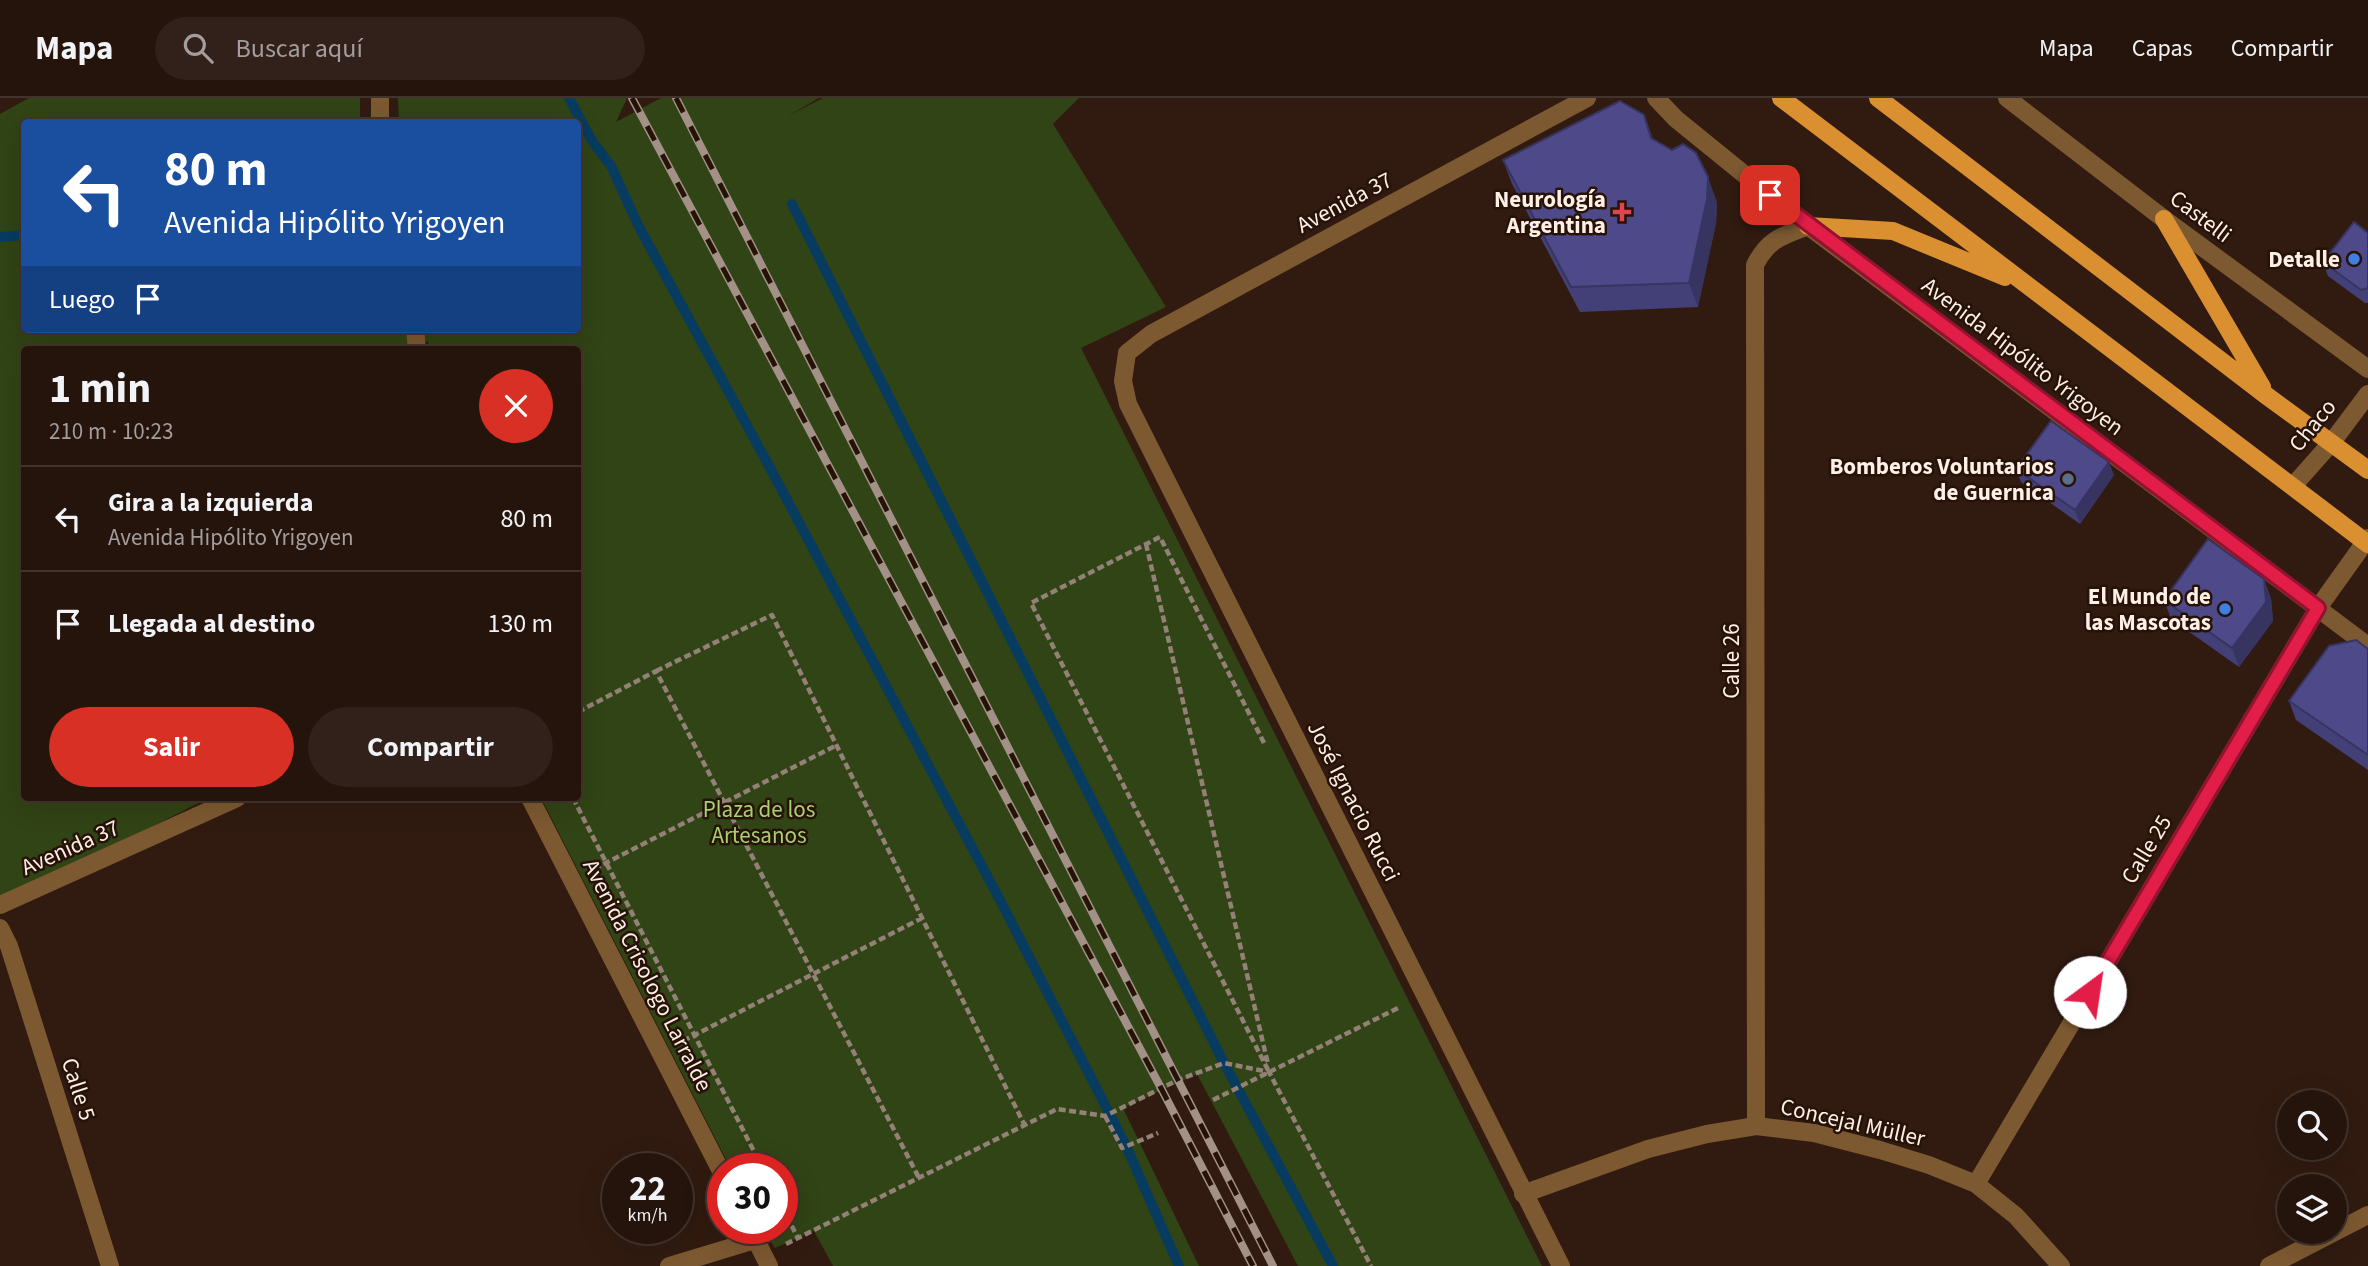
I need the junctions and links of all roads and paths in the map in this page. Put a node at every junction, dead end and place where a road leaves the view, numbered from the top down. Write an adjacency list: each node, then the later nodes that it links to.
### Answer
1 (380, 98): 8 (street)
2 (1560, 98): 9 (street)
3 (1587, 98): 9 (street, Avenida 37)
4 (1656, 98): 11 (street, Avenida Hipólito Yrigoyen)
5 (1780, 98): 12 (main road)
6 (1878, 98): 16 (main road)
7 (2007, 98): 10 (street, Castelli)
8 (380, 119)
9 (1540, 123): 13 (street, Avenida 37)
10 (2164, 219): 14 (street, Castelli); 16 (main road)
11 (1808, 226): 12 (main road); 22 (street, Avenida Hipólito Yrigoyen); 47 (street, Calle 26)
12 (2034, 290): 19 (main road)
13 (1127, 353): 38 (street, José Ignacio Rucci)
14 (2368, 369)
15 (2368, 394): 17 (street, Chaco)
16 (2267, 396): 17 (main road)
17 (2332, 442): 18 (main road); 19 (street, Chaco)
18 (2368, 470)
19 (2293, 486): 20 (main road)
20 (2367, 541): 22 (street, Calle 25)
21 (1146, 544): 27 (path); 43 (path); 43 (path)
22 (2318, 608): 23 (street, Avenida Hipólito Yrigoyen); 52 (street, Calle 25)
23 (2368, 646)
24 (656, 671): 25 (path); 26 (path); 31 (path)
25 (581, 710)
26 (837, 745): 31 (path); 35 (path)
27 (1266, 747)
28 (230, 801): 34 (street, Avenida 37)
29 (532, 801): 49 (street, Avenida Crisologo Larralde)
30 (575, 801): 32 (path)
31 (724, 802): 32 (path); 37 (path)
32 (606, 863): 33 (path); 41 (path)
33 (593, 869)
34 (0, 905)
35 (922, 918): 37 (path); 46 (path)
36 (0, 928): 60 (street, Calle 5)
37 (814, 974): 41 (path); 51 (path)
38 (1424, 995): 39 (path); 53 (street, José Ignacio Rucci)
39 (1398, 1008): 40 (path); 43 (path)
40 (1404, 1020)
41 (694, 1035): 42 (path); 50 (path)
42 (682, 1042)
43 (1269, 1072): 44 (path); 45 (path); 63 (path)
44 (1213, 1100)
45 (1105, 1116): 46 (path); 48 (path)
46 (1024, 1124): 51 (path)
47 (1756, 1126): 52 (street, Concejal Müller); 53 (street, Concejal Müller)
48 (1157, 1133)
49 (712, 1153)
50 (755, 1153)
51 (919, 1178): 55 (path)
52 (1976, 1184): 65 (street, Concejal Müller)
53 (1523, 1194): 64 (street, José Ignacio Rucci)
54 (2368, 1215): 66 (street)
55 (798, 1238)
56 (726, 1244): 61 (street)
57 (757, 1244): 62 (street)
58 (784, 1244): 59 (path)
59 (775, 1248)
60 (110, 1266)
61 (669, 1266)
62 (769, 1266)
63 (1371, 1266)
64 (1561, 1266)
65 (2061, 1266)
66 (2269, 1266)

